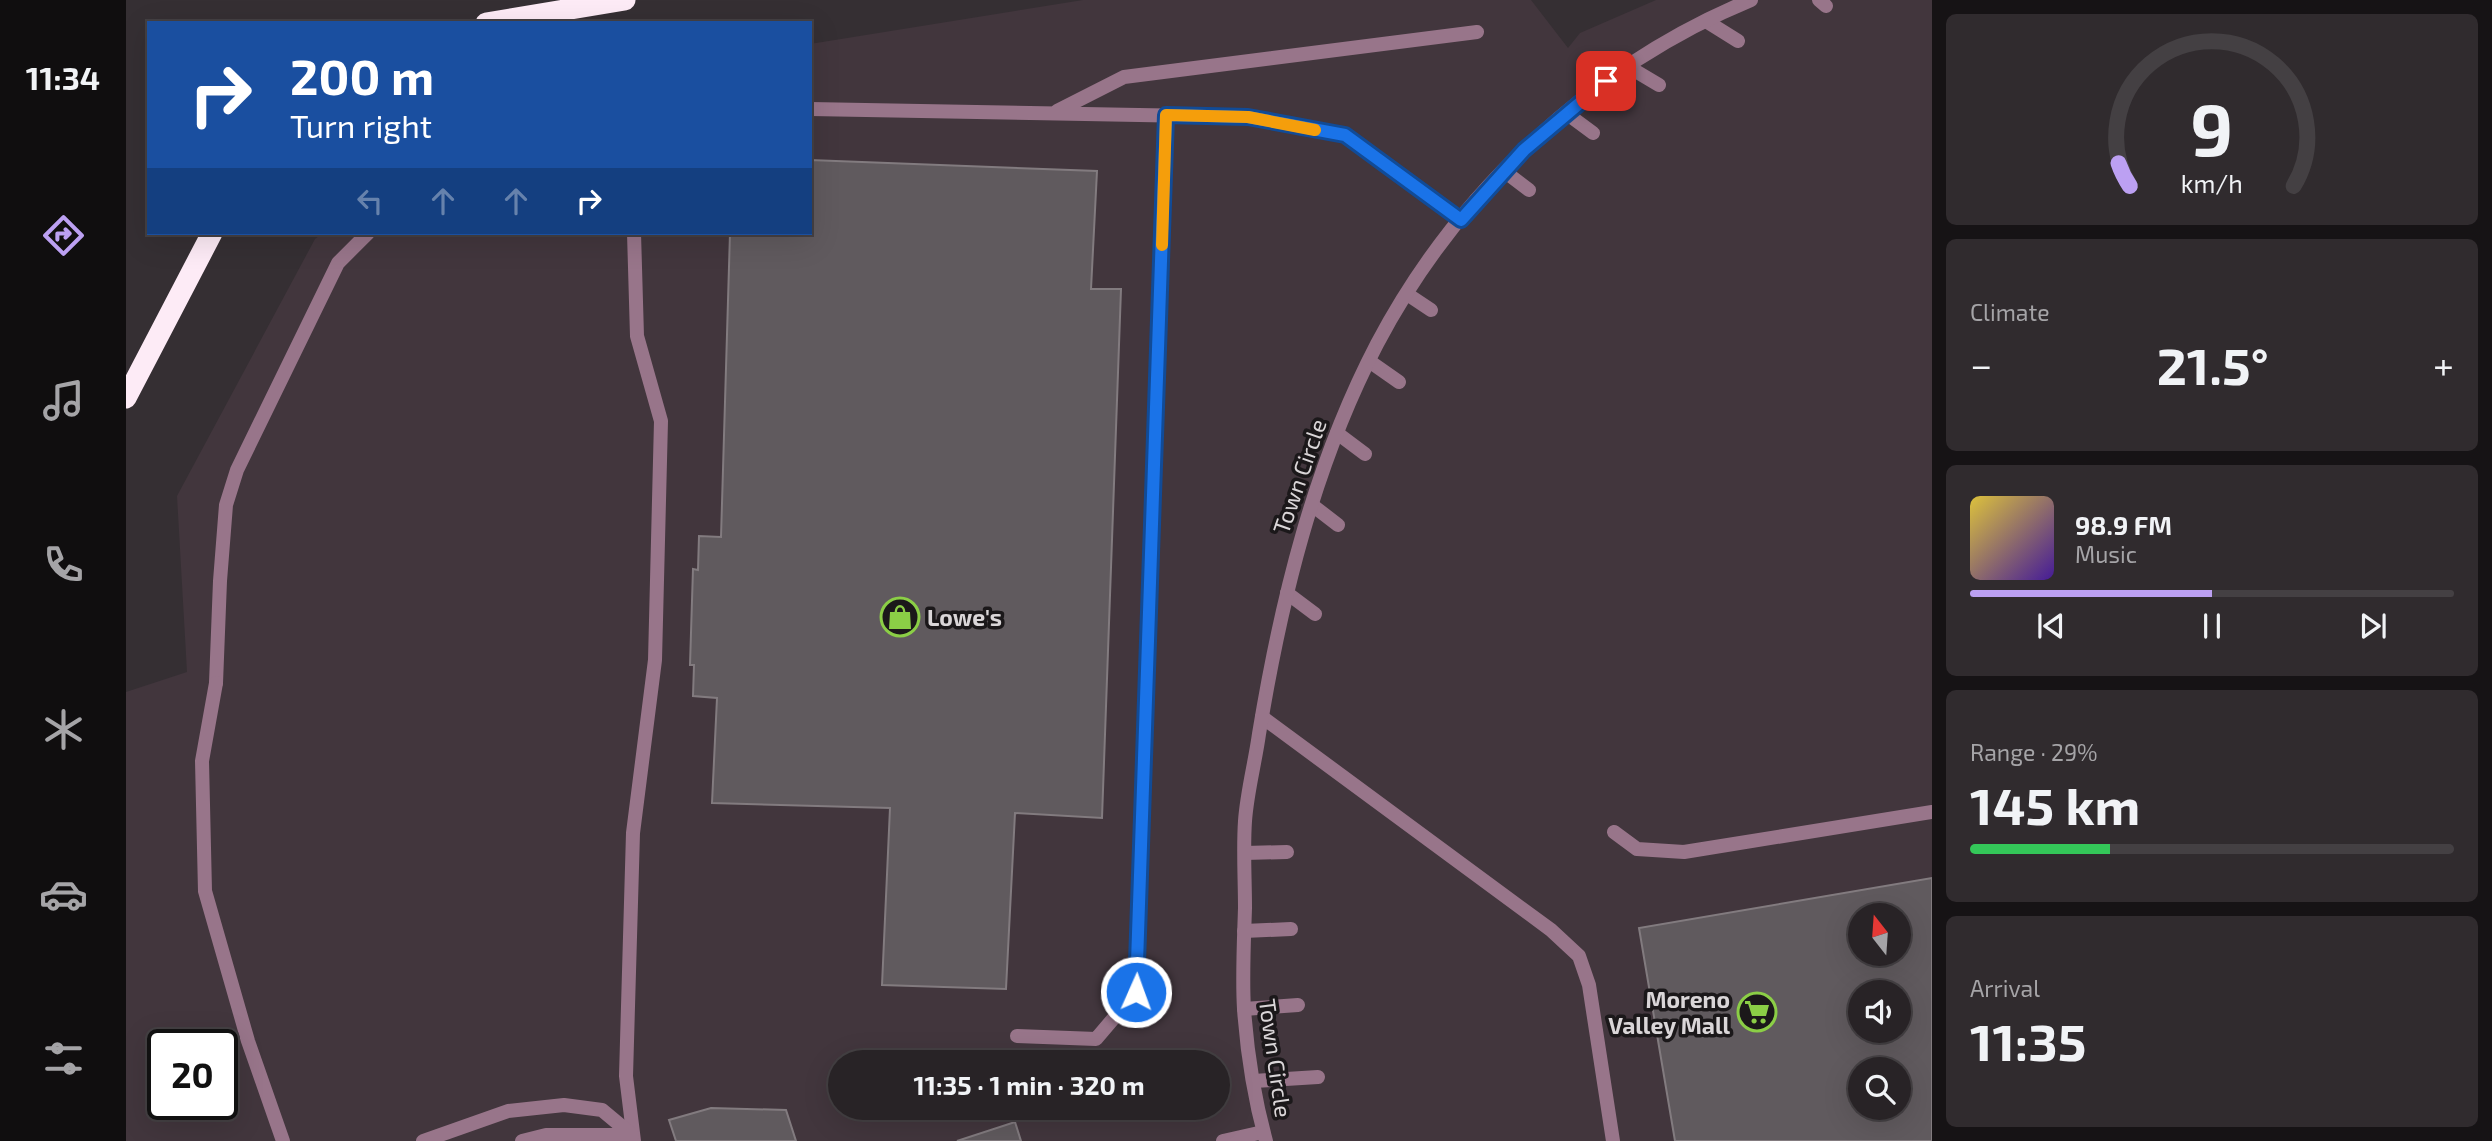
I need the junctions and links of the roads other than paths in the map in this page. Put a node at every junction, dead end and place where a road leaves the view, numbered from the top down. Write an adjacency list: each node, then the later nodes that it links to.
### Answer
1 (625, 0): 3 (highway)
2 (1751, 0): 4 (street, Town Circle)
3 (498, 21)
4 (1706, 21): 6 (street); 7 (street, Town Circle)
5 (1477, 32): 10 (street)
6 (1738, 41)
7 (1627, 66): 8 (street); 11 (street, Town Circle)
8 (1659, 85)
9 (812, 109): 10 (street)
10 (1053, 113): 12 (street)
11 (1566, 113): 13 (street); 14 (street, Town Circle)
12 (1166, 115): 16 (street); 40 (street)
13 (1592, 133)
14 (1504, 171): 15 (street); 16 (street, Town Circle)
15 (1530, 190)
16 (1461, 220): 20 (street, Town Circle)
17 (211, 235): 24 (highway)
18 (366, 235): 45 (street)
19 (634, 235): 44 (street)
20 (1407, 294): 21 (street); 22 (street, Town Circle)
21 (1431, 310)
22 (1369, 361): 23 (street); 25 (street, Town Circle)
23 (1399, 382)
24 (126, 398)
25 (1337, 433): 26 (street); 27 (street, Town Circle)
26 (1365, 454)
27 (1312, 505): 28 (street); 29 (street, Town Circle)
28 (1338, 525)
29 (1287, 593): 30 (street); 31 (street, Town Circle)
30 (1315, 614)
31 (1262, 717): 35 (street, Town Circle); 49 (street)
32 (1932, 812): 33 (street)
33 (1614, 832)
34 (1287, 852): 35 (street)
35 (1245, 853): 37 (street, Town Circle)
36 (1291, 929): 37 (street)
37 (1244, 931): 39 (street, Town Circle)
38 (1298, 1004): 39 (street)
39 (1244, 1009): 42 (street, Town Circle)
40 (1017, 1036)
41 (1318, 1077): 42 (street)
42 (1254, 1081): 43 (street, Town Circle)
43 (1265, 1137): 48 (street)
44 (633, 1138): 46 (street); 47 (street)
45 (283, 1141)
46 (423, 1141)
47 (522, 1141)
48 (1223, 1141)
49 (1613, 1141)

